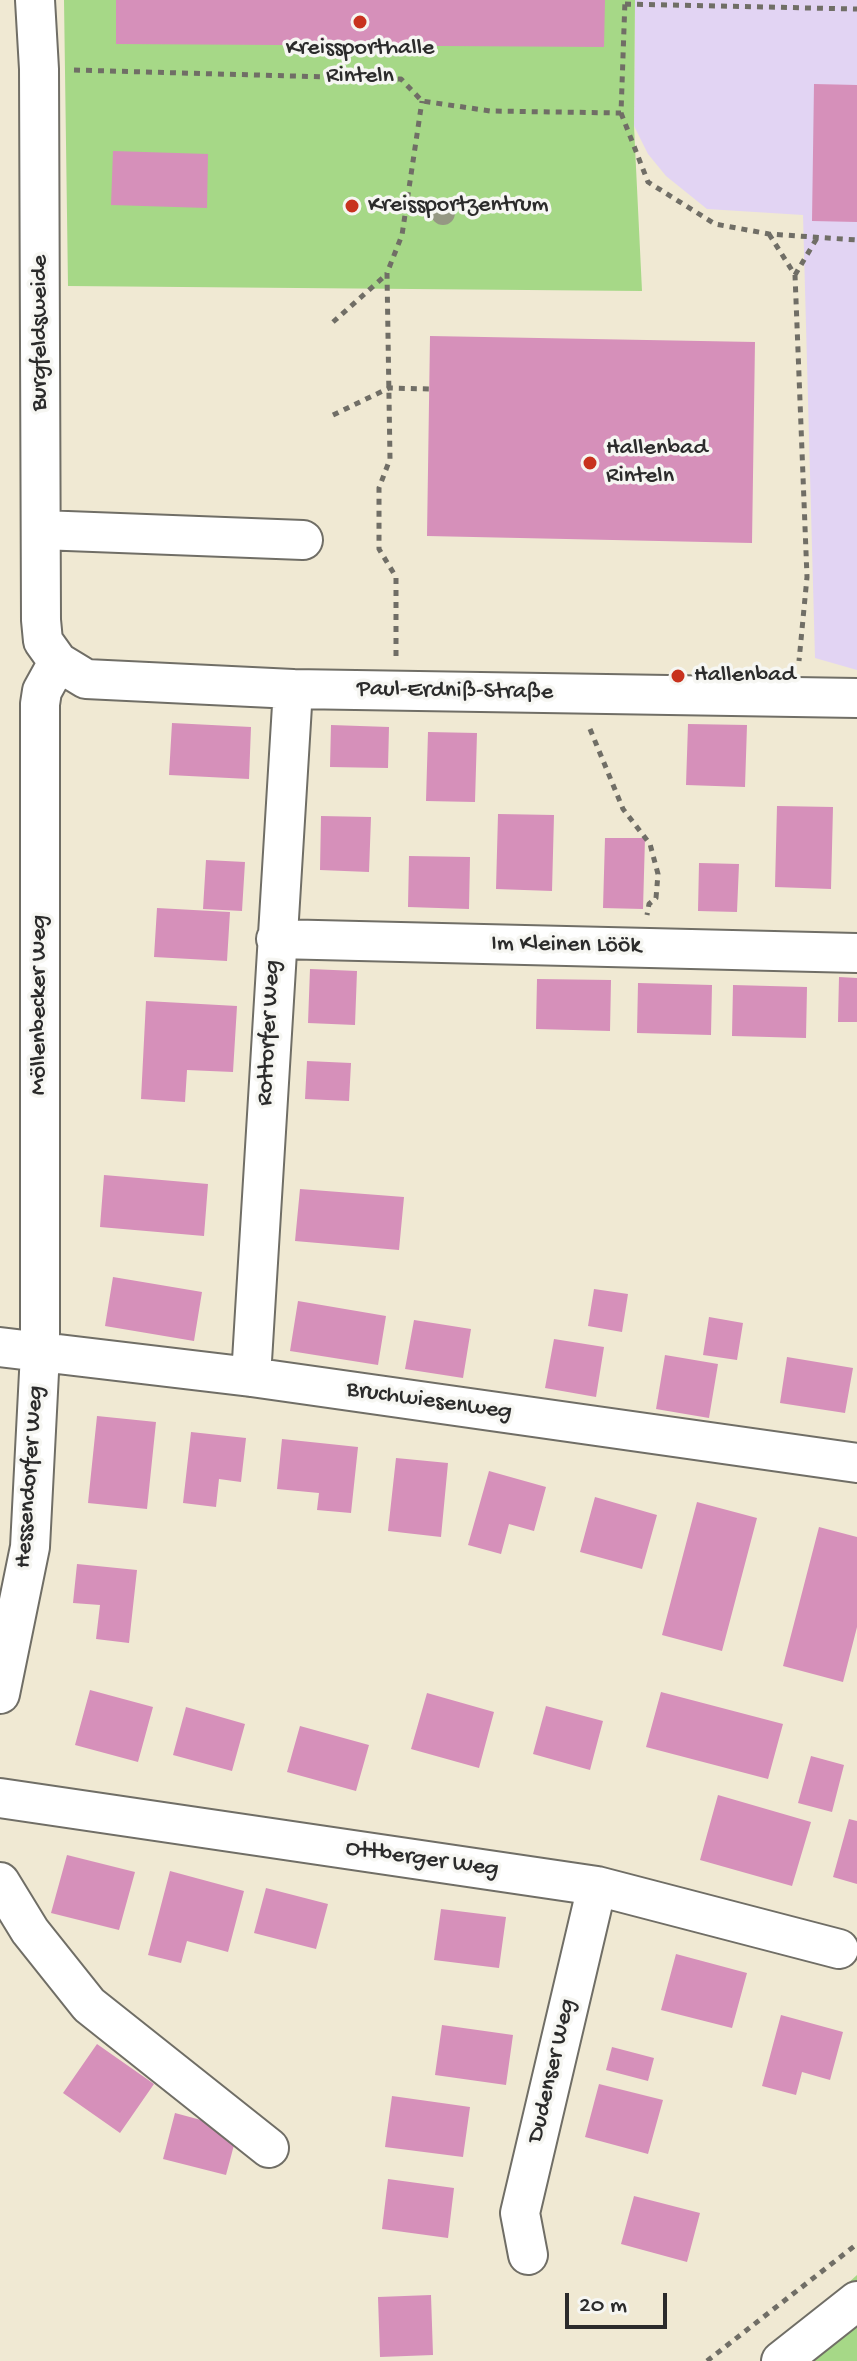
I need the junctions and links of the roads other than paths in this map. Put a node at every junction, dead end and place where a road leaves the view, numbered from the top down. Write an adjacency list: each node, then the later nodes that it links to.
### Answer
1 (35, 0): 2 (street, Burgfeldsweide)
2 (41, 530): 3 (street); 4 (street, Burgfeldsweide)
3 (303, 540)
4 (58, 662): 5 (street, Paul-Erdniß-Straße); 10 (street, Möllenbecker Weg)
5 (293, 689): 6 (street, Paul-Erdniß-Straße); 7 (street, Rottorfer Weg)
6 (857, 698)
7 (276, 939): 8 (street, Im Kleinen Löök); 11 (street, Rottorfer Weg)
8 (857, 953)
9 (0, 1347): 10 (street, Bruchwiesenweg)
10 (40, 1353): 11 (street, Bruchwiesenweg); 13 (street, Hessendorfer Weg)
11 (251, 1377): 12 (street, Bruchwiesenweg)
12 (857, 1463)
13 (0, 1694)
14 (0, 1798): 16 (street, Ottberger Weg)
15 (0, 1882): 18 (street)
16 (597, 1886): 17 (street, Ottberger Weg); 19 (street, Dudenser Weg)
17 (839, 1949)
18 (269, 2148)
19 (528, 2255)
20 (857, 2301): 21 (street)
21 (781, 2361)

